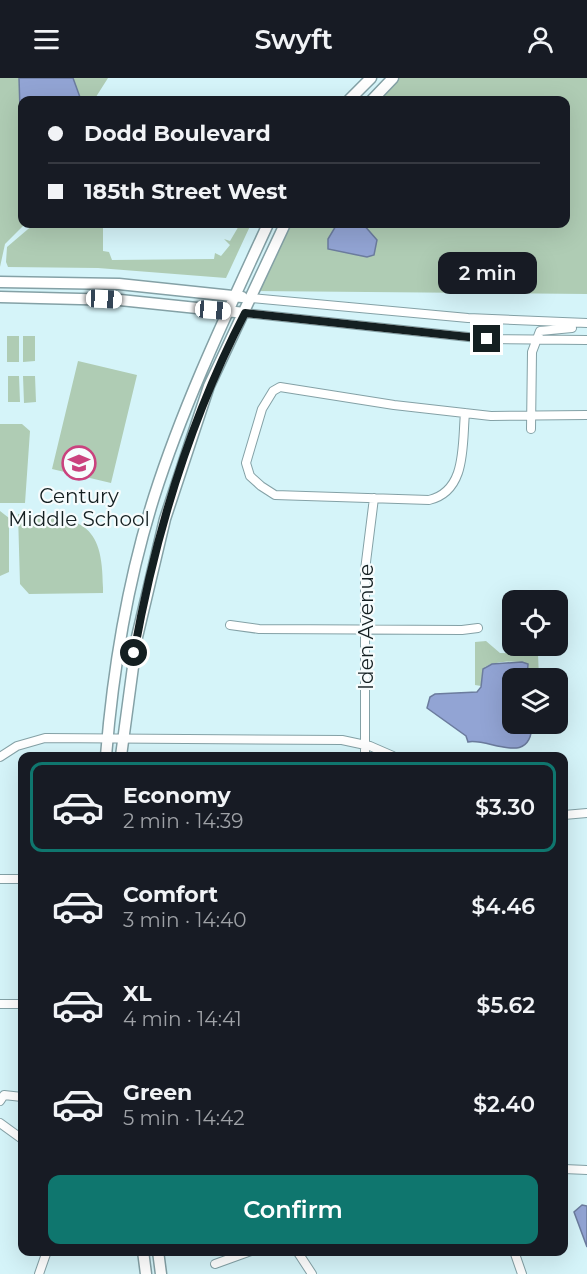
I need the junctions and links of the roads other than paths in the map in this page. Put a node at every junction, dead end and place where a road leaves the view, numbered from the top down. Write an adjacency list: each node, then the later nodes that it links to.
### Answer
1 (371, 78): 3 (main road)
2 (393, 78): 4 (main road)
3 (354, 96)
4 (376, 96)
5 (266, 228): 8 (main road)
6 (283, 228): 10 (main road)
7 (0, 282): 8 (main road)
8 (236, 296): 10 (main road); 11 (main road)
9 (0, 297): 11 (main road)
10 (252, 298): 12 (main road); 13 (street)
11 (228, 311): 12 (main road); 24 (main road)
12 (245, 313): 14 (street); 25 (main road)
13 (587, 324): 14 (street)
14 (536, 340): 15 (street); 18 (street)
15 (587, 340)
16 (465, 413): 18 (street); 20 (street); 20 (street)
17 (587, 415): 18 (street)
18 (531, 416): 19 (street)
19 (531, 429)
20 (374, 498): 23 (street, Iden Avenue)
21 (230, 625): 23 (street)
22 (478, 628): 23 (street)
23 (366, 630): 26 (street, Iden Avenue)
24 (108, 737): 25 (street); 27 (main road); 31 (street)
25 (122, 737): 26 (street); 28 (main road)
26 (366, 744): 29 (street, Iden Avenue); 30 (street)
27 (106, 752)
28 (121, 752)
29 (365, 752)
30 (384, 752)
31 (0, 757)
32 (587, 813): 33 (street)
33 (568, 815)
34 (0, 879): 35 (street)
35 (18, 879)
36 (0, 1004): 37 (street)
37 (18, 1004)
38 (18, 1097): 39 (street)
39 (0, 1101)
40 (0, 1123): 41 (street)
41 (18, 1136)
42 (568, 1169): 43 (street)
43 (587, 1170)
44 (45, 1256): 51 (street)
45 (144, 1256): 52 (main road)
46 (159, 1256): 53 (main road)
47 (237, 1256): 50 (street)
48 (300, 1256): 54 (street)
49 (516, 1256): 55 (street)
50 (215, 1264)
51 (39, 1274)
52 (146, 1274)
53 (161, 1274)
54 (312, 1274)
55 (522, 1274)

